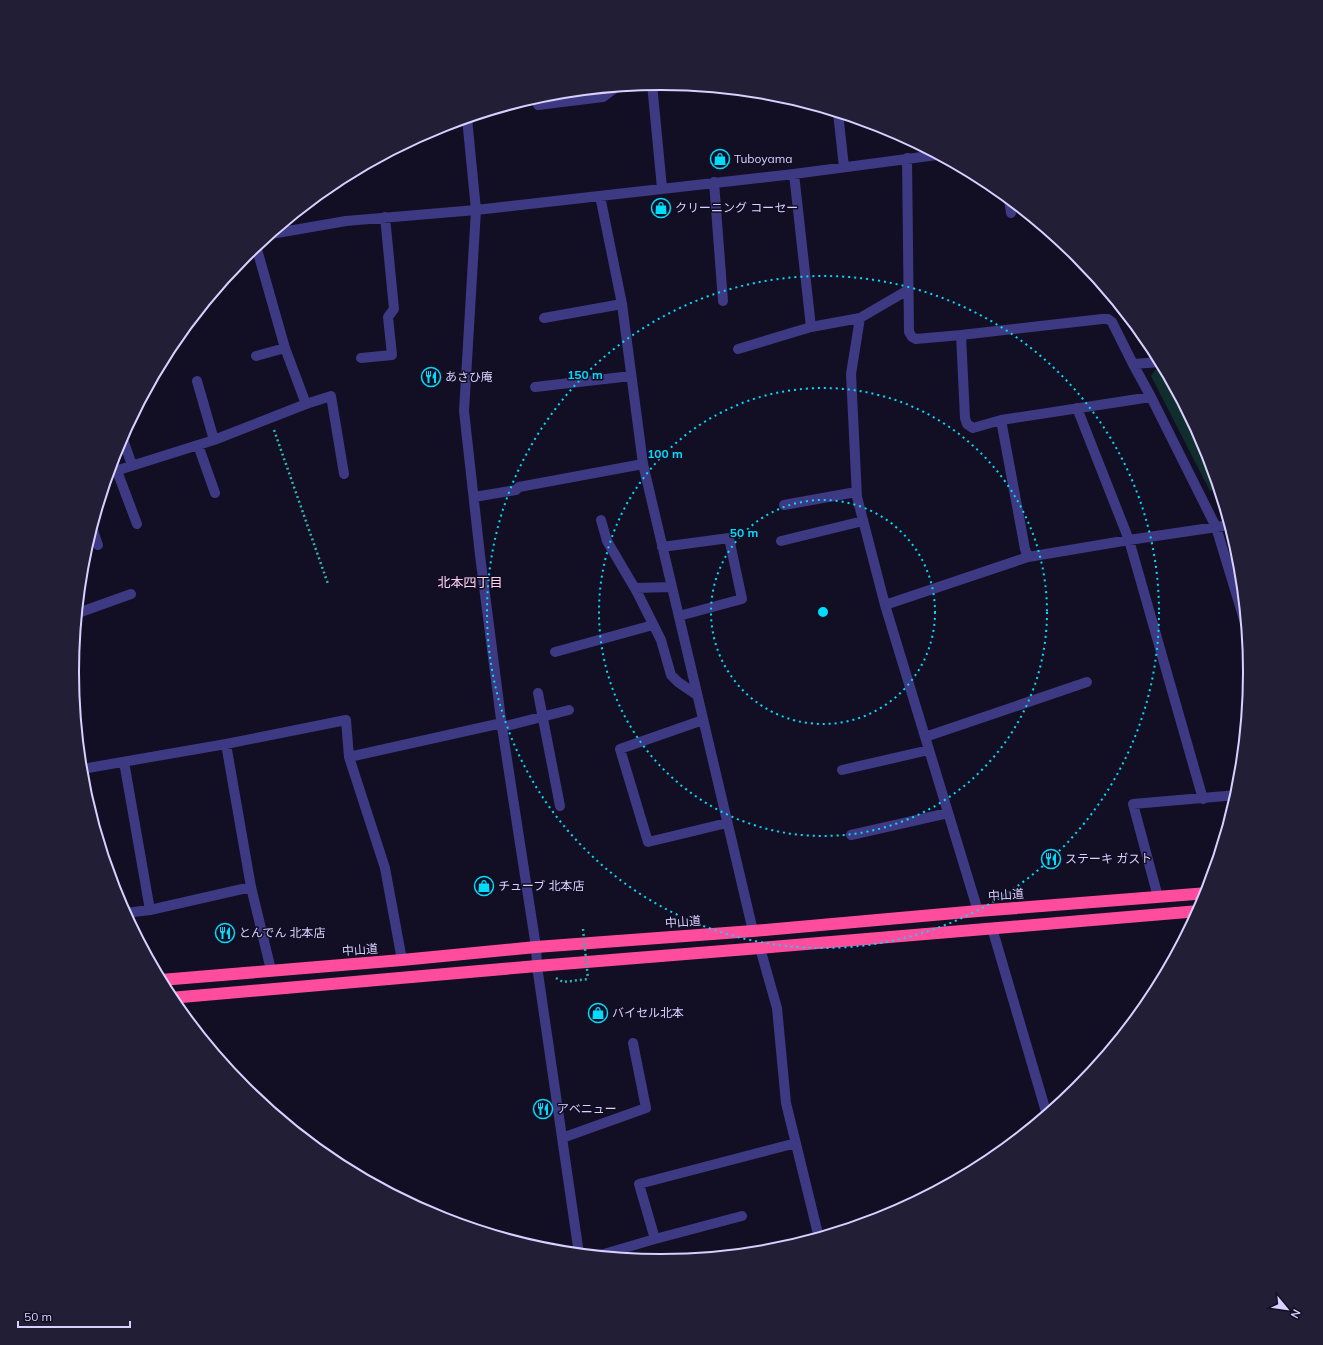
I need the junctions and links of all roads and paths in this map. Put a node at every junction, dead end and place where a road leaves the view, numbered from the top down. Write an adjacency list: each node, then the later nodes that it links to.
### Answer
1 (653, 90): 11 (street)
2 (609, 92): 3 (street)
3 (538, 103)
4 (839, 118): 8 (street)
5 (468, 123): 14 (street)
6 (928, 155): 7 (street)
7 (907, 158): 8 (street); 19 (street)
8 (844, 167): 9 (street)
9 (794, 174): 10 (street); 24 (street)
10 (714, 182): 11 (street); 20 (street)
11 (662, 188): 12 (street)
12 (600, 196): 14 (street); 21 (street)
13 (1010, 206): 15 (street)
14 (476, 210): 16 (street); 50 (street)
15 (1011, 213)
16 (385, 217): 17 (street); 29 (street)
17 (280, 232)
18 (258, 253): 26 (street)
19 (908, 290): 23 (street); 25 (street)
20 (723, 301)
21 (622, 304): 22 (street); 32 (street)
22 (544, 318)
23 (860, 318): 24 (street); 49 (street)
24 (811, 326): 27 (street)
25 (961, 335): 31 (street); 39 (street)
26 (285, 348): 28 (street); 36 (street)
27 (738, 349)
28 (256, 356)
29 (361, 358)
30 (1154, 362): 31 (street)
31 (1133, 364): 35 (street)
32 (631, 376): 34 (street); 43 (street)
33 (197, 381): 40 (street)
34 (535, 387)
35 (1151, 397): 37 (street); 56 (street)
36 (306, 404): 38 (street); 47 (street)
37 (1077, 408): 39 (street); 58 (street)
38 (270, 417): 40 (street); 63 (path)
39 (1001, 420): 62 (street)
40 (214, 440): 41 (street)
41 (198, 445): 44 (street); 48 (street)
42 (125, 446): 44 (street)
43 (643, 464): 50 (street); 61 (street)
44 (132, 465): 45 (street)
45 (115, 471)
46 (114, 474): 54 (street)
47 (344, 474)
48 (215, 492)
49 (856, 492): 51 (street); 53 (street)
50 (474, 497): 79 (street)
51 (784, 505)
52 (601, 520): 65 (street)
53 (863, 521): 59 (street); 67 (street)
54 (137, 524)
55 (1225, 526): 56 (street)
56 (1216, 527): 58 (street); 68 (street)
57 (95, 537): 60 (street)
58 (1129, 540): 62 (street); 88 (street)
59 (781, 541)
60 (98, 545)
61 (662, 547): 64 (street); 70 (street)
62 (1028, 557): 67 (street)
63 (328, 584)
64 (672, 587): 65 (street); 70 (street)
65 (635, 588): 71 (street)
66 (131, 594): 69 (street)
67 (886, 605): 80 (street)
68 (1240, 607)
69 (82, 611)
70 (679, 616): 75 (street)
71 (653, 625): 72 (street); 75 (street)
72 (555, 652)
73 (1087, 682): 80 (street)
74 (538, 693): 77 (street)
75 (697, 695): 78 (street)
76 (569, 710): 77 (street)
77 (543, 718): 79 (street); 89 (street)
78 (703, 720): 91 (street); 91 (street)
79 (502, 725): 83 (street); 103 (street)
80 (925, 737): 82 (street)
81 (226, 744): 83 (street); 84 (street); 93 (street)
82 (929, 750): 86 (street); 90 (street)
83 (349, 757): 105 (street)
84 (124, 762): 85 (street); 96 (street)
85 (87, 769)
86 (842, 770)
87 (1231, 796): 88 (street)
88 (1203, 799): 95 (street)
89 (560, 806)
90 (948, 813): 92 (street); 97 (street)
91 (727, 823): 102 (street)
92 (852, 835)
93 (251, 887): 96 (street); 107 (street)
94 (1200, 894): 95 (highway, 中山道)
95 (1158, 897): 97 (highway, 中山道)
96 (150, 910): 98 (street)
97 (978, 911): 102 (highway, 中山道)
98 (131, 912)
99 (1192, 912): 100 (highway)
100 (992, 928): 104 (highway); 112 (street)
101 (583, 929): 109 (path, bridge)
102 (753, 931): 103 (highway, 中山道)
103 (536, 947): 105 (highway, 中山道); 106 (street)
104 (760, 948): 106 (highway); 114 (street)
105 (402, 960): 107 (highway, 中山道)
106 (537, 966): 110 (highway); 113 (street)
107 (271, 970): 108 (highway, 中山道)
108 (167, 979)
109 (563, 982)
110 (178, 997)
111 (633, 1043): 113 (street)
112 (1046, 1110)
113 (562, 1138): 118 (street)
114 (796, 1143): 116 (street); 117 (street)
115 (742, 1216): 117 (street)
116 (818, 1233)
117 (655, 1239): 119 (street)
118 (579, 1249)
119 (609, 1253)

